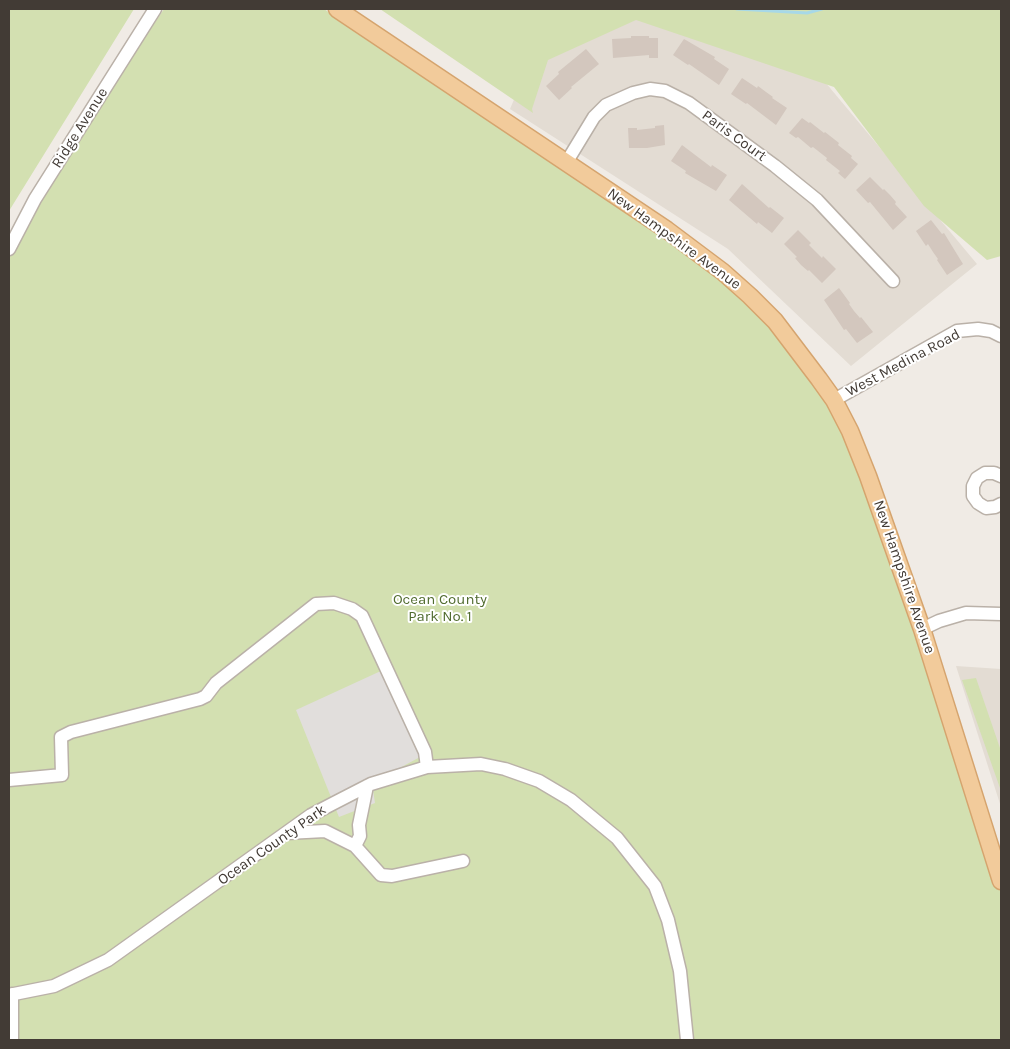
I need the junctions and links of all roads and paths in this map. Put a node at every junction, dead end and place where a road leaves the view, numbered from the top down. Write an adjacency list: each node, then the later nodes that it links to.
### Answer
1 (155, 9): 4 (street, Ridge Avenue)
2 (337, 9): 3 (main road, New Hampshire Avenue)
3 (566, 163): 5 (street, Paris Court); 7 (main road, New Hampshire Avenue)
4 (9, 249)
5 (893, 281)
6 (1001, 336): 7 (street, West Medina Road)
7 (834, 400): 11 (main road, New Hampshire Avenue)
8 (1001, 476): 9 (street)
9 (1001, 504)
10 (1001, 614): 11 (street)
11 (922, 629): 18 (main road, New Hampshire Avenue)
12 (427, 767): 13 (street); 14 (street, Ocean County Park); 21 (street, Ocean County Park)
13 (9, 780)
14 (367, 786): 15 (street, Ocean County Park); 16 (street)
15 (287, 833): 16 (street); 19 (street, Ocean County Park)
16 (355, 846): 17 (street)
17 (463, 860)
18 (1000, 876)
19 (11, 995): 20 (street)
20 (12, 1040)
21 (688, 1040)

